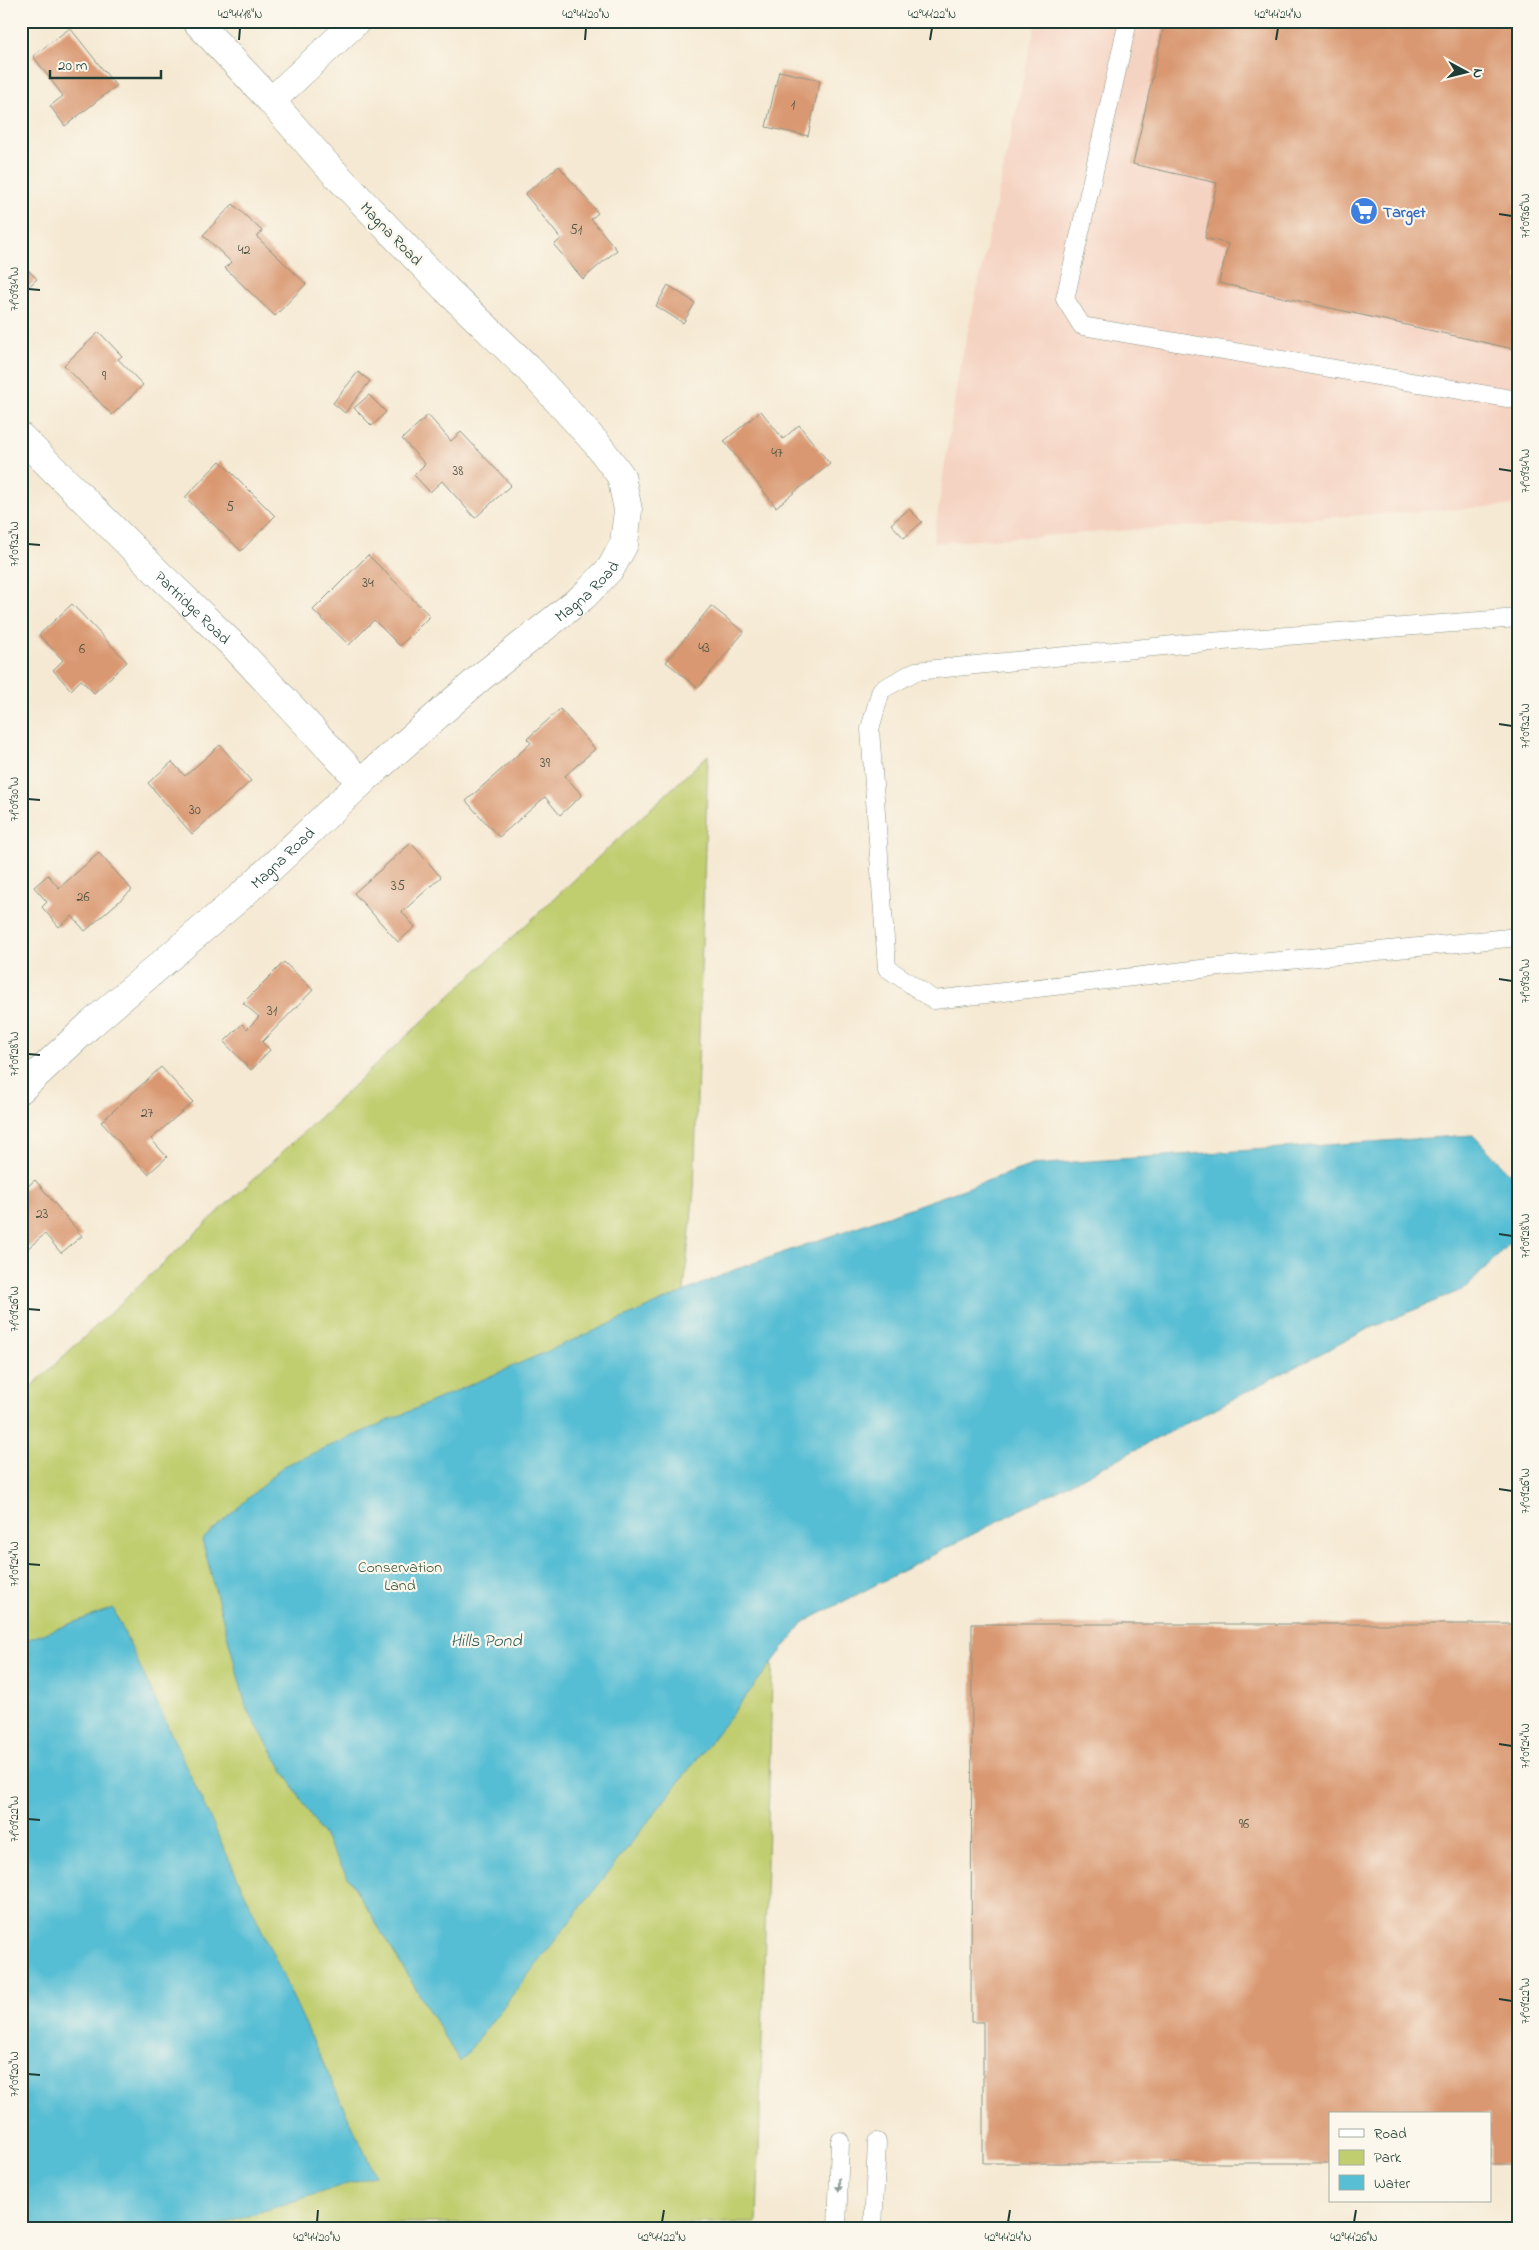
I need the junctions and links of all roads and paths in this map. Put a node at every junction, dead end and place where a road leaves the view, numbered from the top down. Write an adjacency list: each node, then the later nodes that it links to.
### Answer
1 (196, 21): 4 (street, Magna Road)
2 (357, 21): 4 (street)
3 (1128, 21): 5 (lane)
4 (271, 101): 8 (street, Magna Road)
5 (1518, 400)
6 (21, 437): 8 (street, Partridge Road)
7 (1518, 618): 9 (lane)
8 (362, 782): 10 (street, Magna Road)
9 (1518, 937)
10 (21, 1089)
11 (840, 2141): 13 (lane, one-way to 13)
12 (877, 2142): 14 (lane)
13 (837, 2229)
14 (873, 2229)

